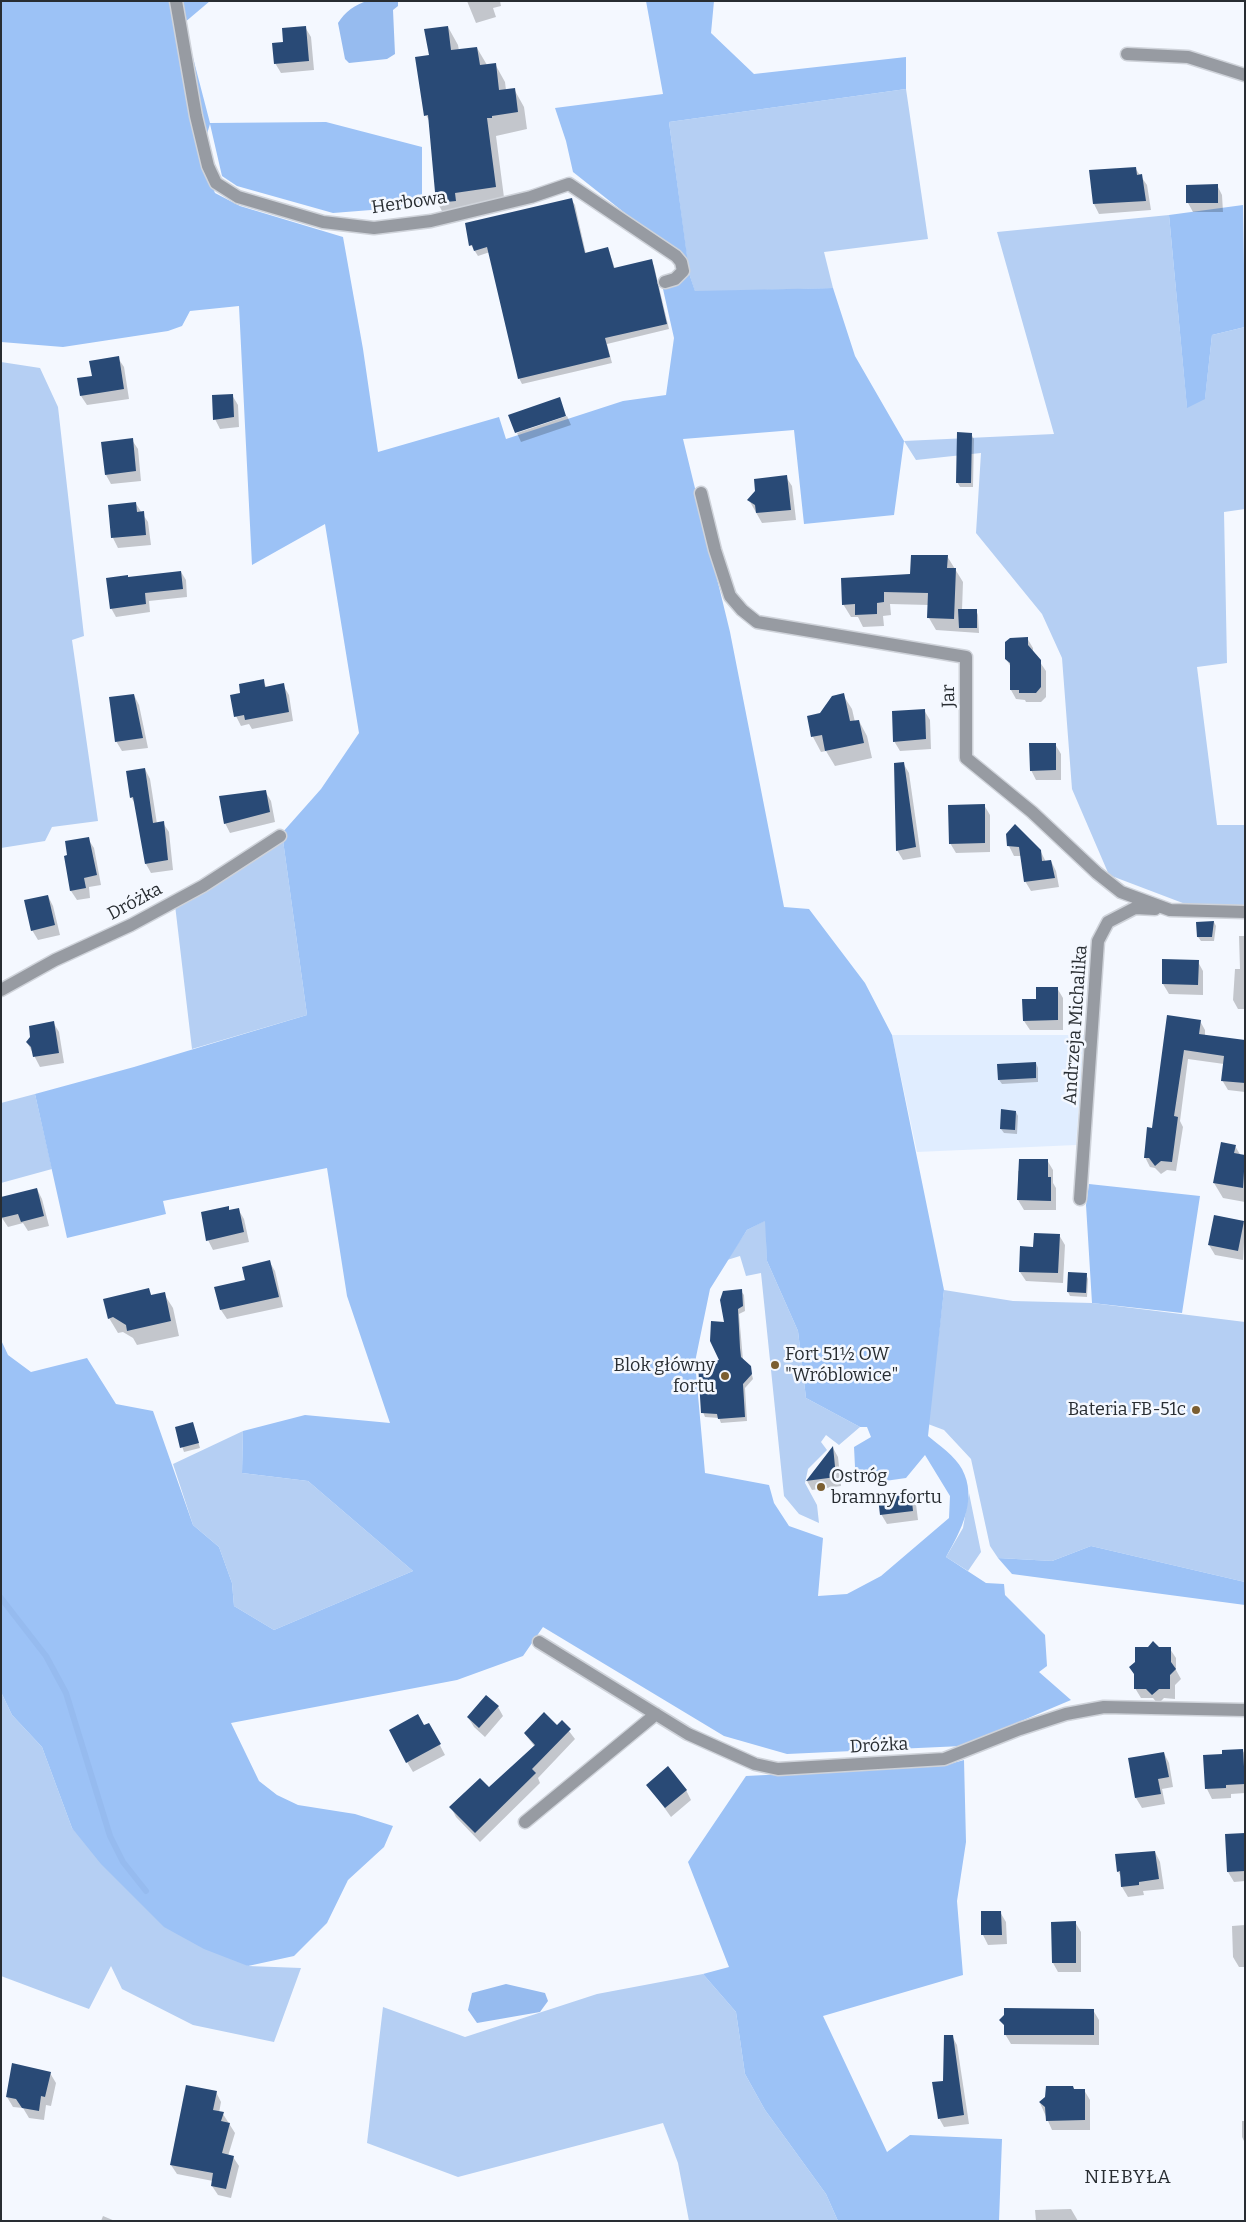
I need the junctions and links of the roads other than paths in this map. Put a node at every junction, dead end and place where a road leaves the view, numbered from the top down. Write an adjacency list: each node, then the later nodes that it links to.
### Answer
1 (176, 1): 4 (street, Herbowa)
2 (1127, 54): 3 (street)
3 (1245, 75)
4 (665, 282)
5 (701, 493): 7 (street, Jar)
6 (280, 836): 9 (street, Dróżka)
7 (1170, 910): 8 (street, Jar); 10 (street, Andrzeja Michalika)
8 (1245, 912)
9 (1, 990)
10 (1080, 1199)
11 (539, 1642): 13 (street, Dróżka)
12 (1245, 1710): 13 (street, Dróżka)
13 (656, 1714): 14 (street)
14 (525, 1822)

